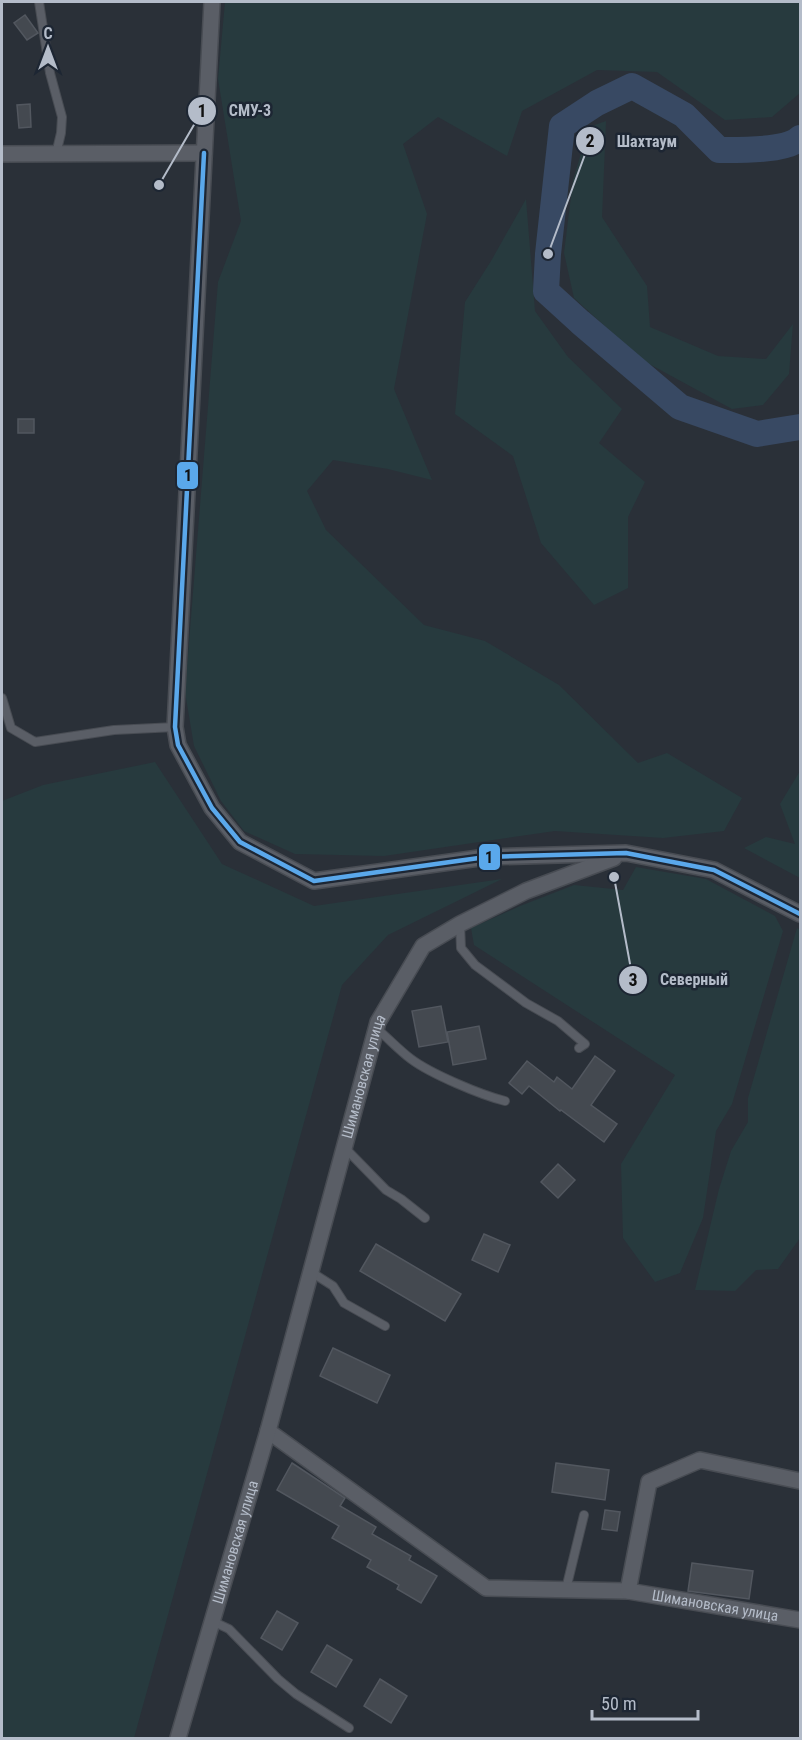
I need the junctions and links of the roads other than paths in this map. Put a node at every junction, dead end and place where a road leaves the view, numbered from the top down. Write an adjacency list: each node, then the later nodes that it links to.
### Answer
1 (39, 2): 5 (lane)
2 (212, 2): 3 (street)
3 (204, 153): 5 (street); 7 (street)
4 (2, 154): 5 (street)
5 (56, 154)
6 (2, 698): 7 (lane)
7 (175, 727): 8 (street)
8 (626, 854): 9 (street); 10 (street, Шимановская улица)
9 (801, 914)
10 (460, 924): 11 (street, Шимановская улица); 12 (lane)
11 (376, 1028): 13 (lane); 14 (street, Шимановская улица)
12 (579, 1048)
13 (505, 1101)
14 (344, 1147): 15 (lane); 16 (street, Шимановская улица)
15 (425, 1218)
16 (311, 1272): 17 (lane); 18 (street, Шимановская улица)
17 (385, 1326)
18 (268, 1431): 21 (street, Шимановская улица); 24 (street, Шимановская улица)
19 (801, 1481): 22 (street)
20 (584, 1515): 21 (lane)
21 (566, 1589): 22 (street, Шимановская улица)
22 (628, 1591): 23 (street, Шимановская улица)
23 (801, 1620)
24 (213, 1621): 25 (lane, Шимановская улица); 26 (street, Шимановская улица)
25 (350, 1728)
26 (178, 1738)

